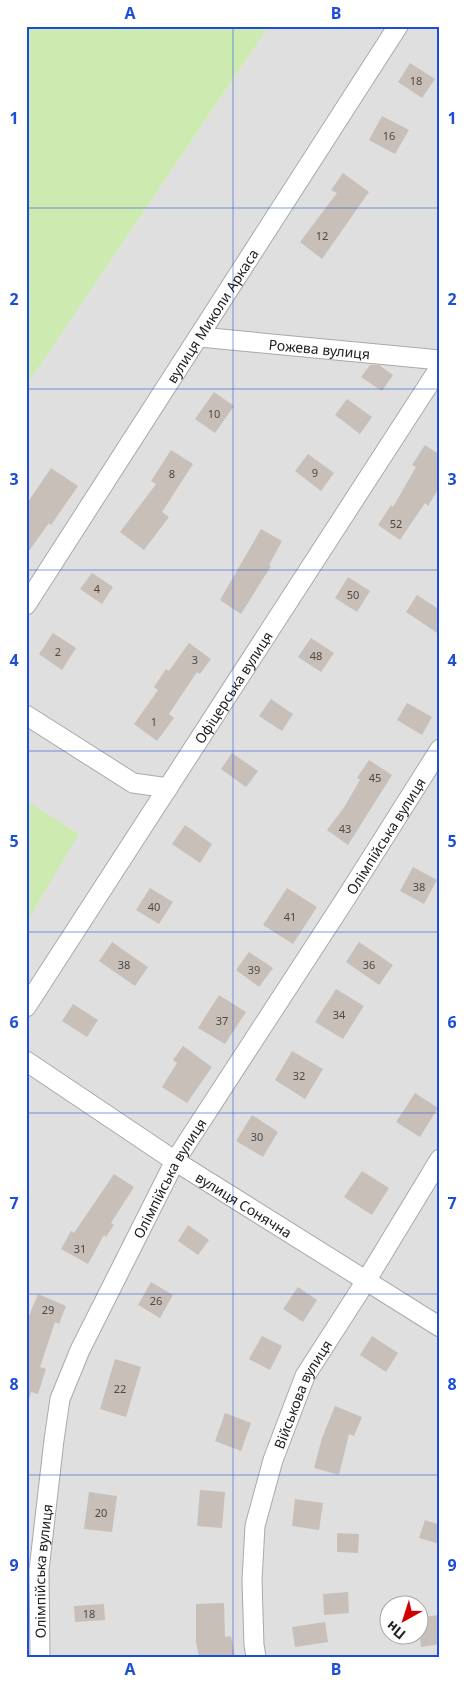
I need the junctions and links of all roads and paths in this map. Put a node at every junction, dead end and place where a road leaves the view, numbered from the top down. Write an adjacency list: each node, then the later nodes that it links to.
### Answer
1 (398, 26): 2 (street, вулиця Миколи Аркаса)
2 (200, 337): 3 (street, Рожева вулиця); 5 (street, вулиця Миколи Аркаса)
3 (440, 360)
4 (440, 367): 8 (street, Офіцерська вулиця)
5 (26, 605)
6 (26, 715): 8 (street)
7 (440, 750): 12 (street, Олімпійська вулиця)
8 (168, 788): 9 (street, Офіцерська вулиця)
9 (26, 1008)
10 (26, 1061): 12 (street, вулиця Сонячна)
11 (440, 1159): 13 (street, Військова вулиця)
12 (175, 1162): 13 (street, вулиця Сонячна); 15 (street, Олімпійська вулиця)
13 (366, 1281): 14 (street, вулиця Сонячна); 16 (street, Військова вулиця)
14 (440, 1327)
15 (40, 1657)
16 (256, 1657)

